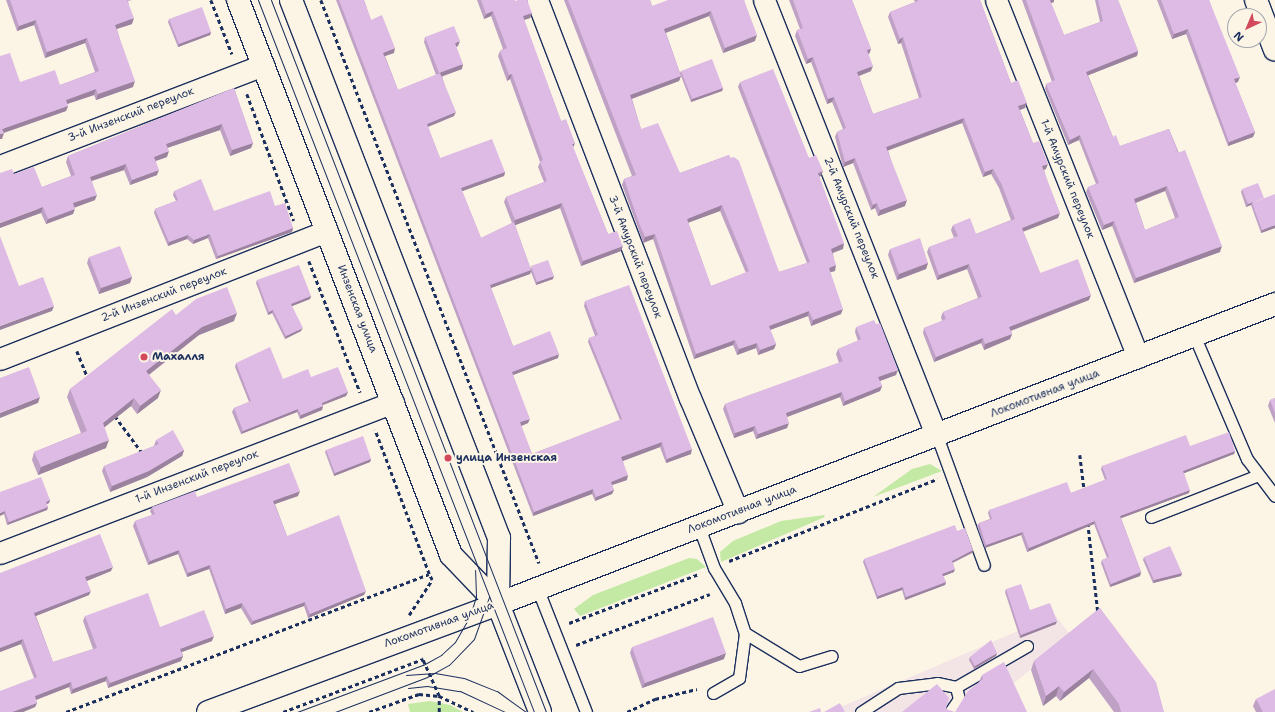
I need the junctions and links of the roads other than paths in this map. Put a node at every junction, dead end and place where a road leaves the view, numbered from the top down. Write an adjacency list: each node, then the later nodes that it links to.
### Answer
1 (238, 0): 8 (main road, Инзенская улица)
2 (291, 0): 25 (main road, Инзенская улица)
3 (537, 0): 19 (street, 3-й Амурский переулок)
4 (764, 0): 16 (street, 2-й Амурский переулок)
5 (996, 0): 13 (street, 1-й Амурский переулок)
6 (1256, 0): 7 (main road)
7 (1275, 50)
8 (263, 65): 9 (street, 3-й Инзенский переулок); 10 (main road, Инзенская улица)
9 (0, 166)
10 (327, 231): 14 (street, 2-й Инзенский переулок); 15 (main road, Инзенская улица)
11 (1275, 304): 12 (main road, Локомотивная улица)
12 (1194, 335): 13 (main road, Локомотивная улица); 17 (lane)
13 (1138, 357): 16 (main road, Локомотивная улица)
14 (0, 359)
15 (393, 402): 22 (street, 1-й Инзенский переулок); 25 (main road, Инзенская улица)
16 (937, 436): 19 (main road, Локомотивная улица); 23 (lane)
17 (1258, 475): 18 (lane); 20 (lane)
18 (1275, 496)
19 (738, 512): 21 (main road, Локомотивная улица)
20 (1151, 517)
21 (699, 527): 24 (main road, Локомотивная улица); 26 (lane)
22 (0, 553)
23 (984, 565)
24 (538, 590): 25 (main road, Локомотивная улица); 33 (lane)
25 (498, 604): 31 (main road, Локомотивная улица); 32 (main road, Инзенская улица)
26 (745, 633): 28 (lane); 30 (lane)
27 (1027, 646): 29 (lane)
28 (832, 656)
29 (956, 687): 34 (lane); 35 (lane)
30 (713, 693)
31 (208, 712)
32 (540, 712)
33 (586, 712)
34 (861, 712)
35 (950, 712)

